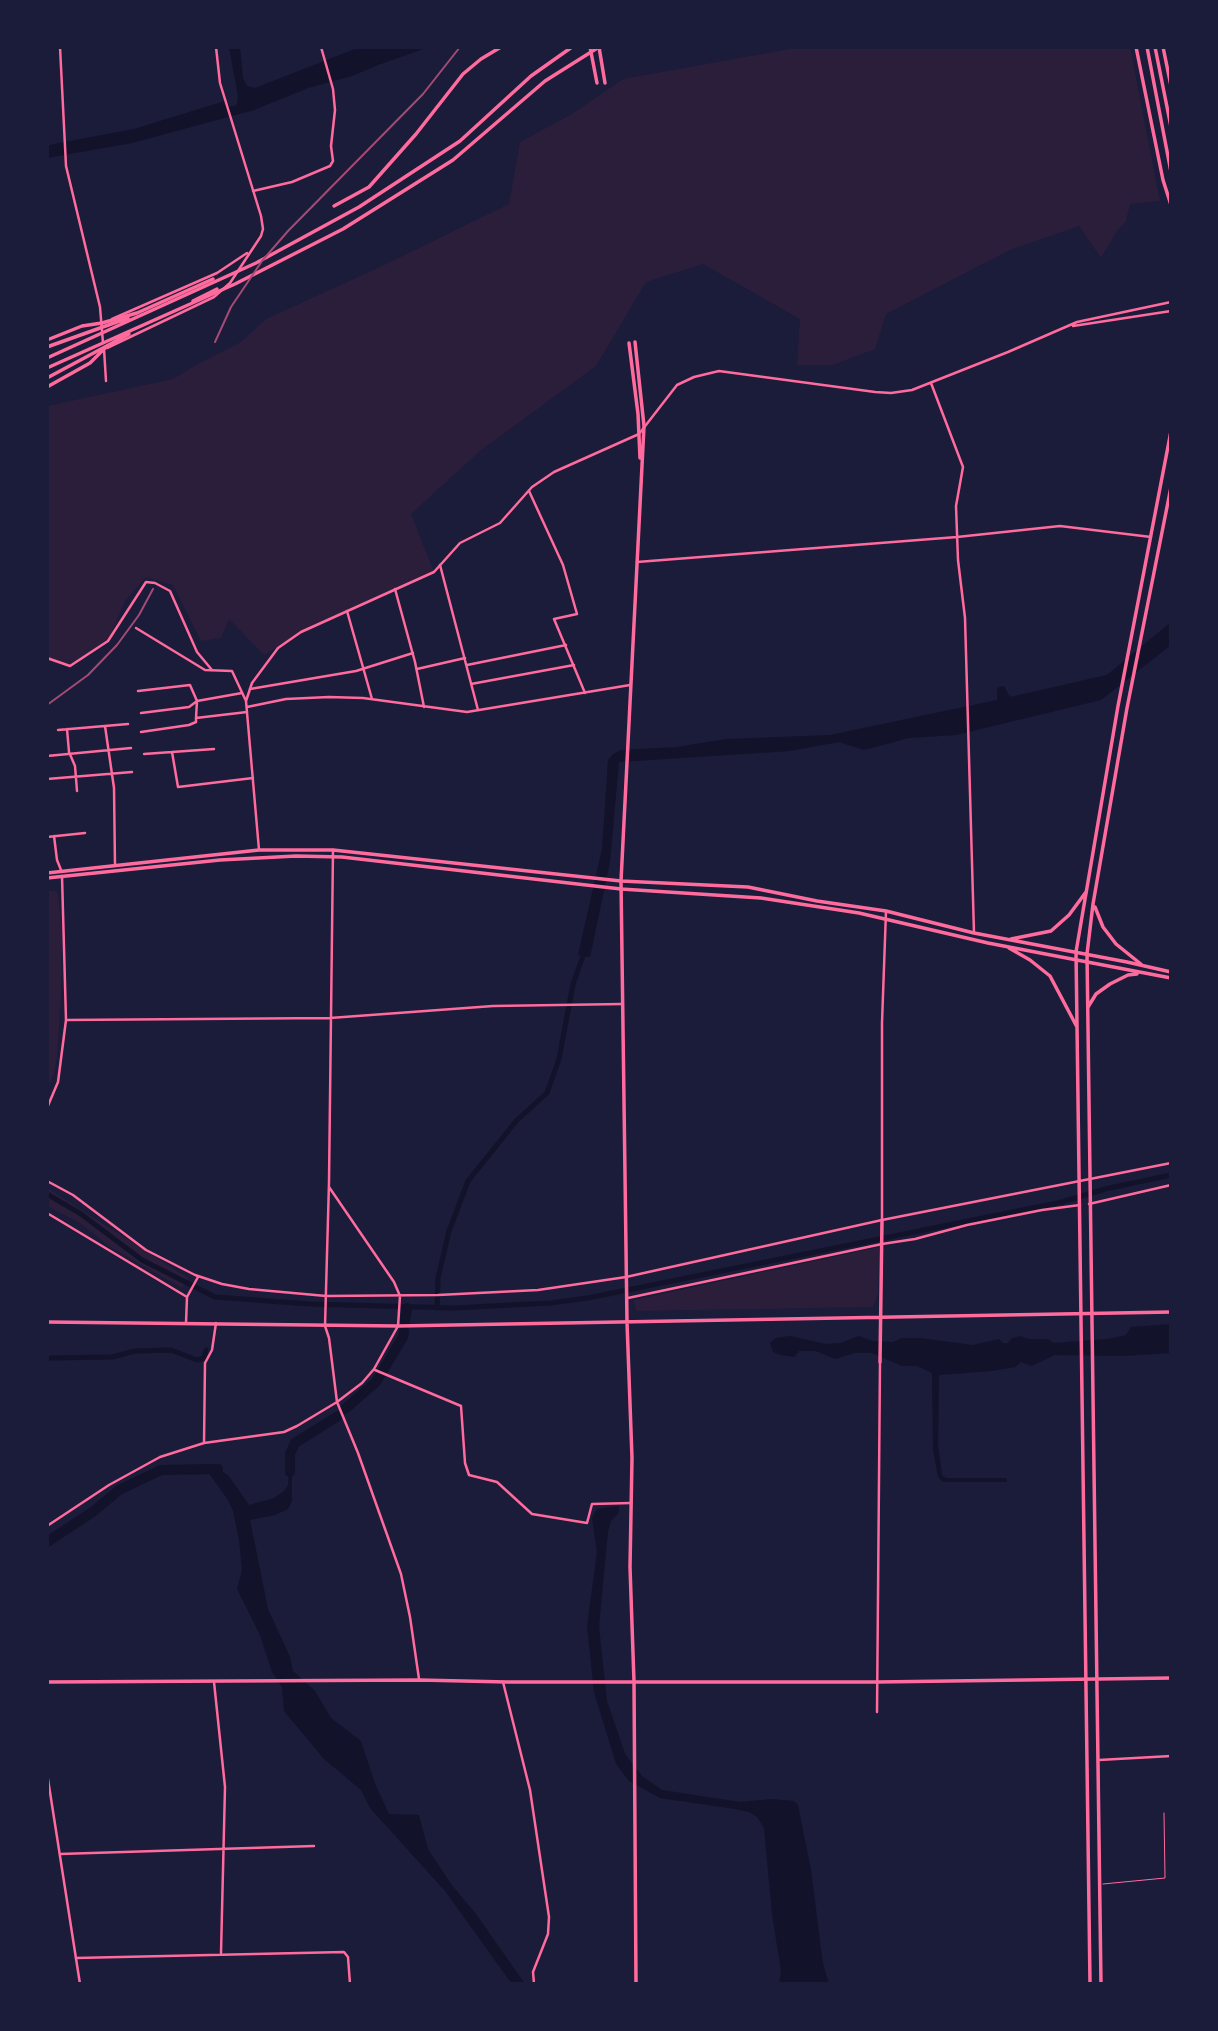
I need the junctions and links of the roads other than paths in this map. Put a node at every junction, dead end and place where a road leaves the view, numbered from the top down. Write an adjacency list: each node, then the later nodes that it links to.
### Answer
1 (60, 47): 27 (street)
2 (216, 47): 17 (street)
3 (321, 47): 17 (street)
4 (502, 47): 18 (main road)
5 (572, 47): 24 (main road)
6 (590, 47): 12 (main road)
7 (599, 47): 13 (main road); 26 (main road)
8 (1136, 47): 19 (main road)
9 (1147, 47): 16 (main road)
10 (1155, 47): 15 (main road)
11 (1163, 47): 14 (main road)
12 (597, 83)
13 (605, 83)
14 (1171, 86)
15 (1171, 127)
16 (1171, 172)
17 (252, 191): 20 (street)
18 (334, 204)
19 (1171, 205)
20 (253, 248): 27 (street); 33 (street)
21 (213, 279): 27 (main road)
22 (217, 289): 33 (main road)
23 (1171, 302): 28 (street)
24 (150, 310): 32 (main road); 34 (main road)
25 (1171, 311): 28 (street)
26 (154, 320): 35 (main road); 36 (main road)
27 (102, 323): 29 (main road); 33 (street)
28 (1066, 328): 38 (street)
29 (47, 340)
30 (635, 342): 40 (main road)
31 (629, 343): 42 (main road)
32 (47, 347)
33 (104, 350): 37 (street); 39 (main road)
34 (47, 358)
35 (47, 368)
36 (47, 378)
37 (106, 381)
38 (931, 383): 40 (street); 47 (street)
39 (47, 387)
40 (644, 426): 42 (street); 44 (main road)
41 (1171, 431): 43 (main road)
42 (639, 434): 44 (main road); 46 (street)
43 (1170, 438): 48 (main road)
44 (641, 481): 49 (main road)
45 (1171, 488): 107 (main road)
46 (529, 491): 50 (street); 54 (street)
47 (957, 537): 48 (street); 49 (street); 110 (street)
48 (1151, 537): 106 (main road)
49 (637, 562): 64 (main road)
50 (440, 565): 51 (street); 57 (street)
51 (395, 589): 52 (street); 55 (street)
52 (347, 611): 60 (street); 65 (street)
53 (136, 628): 62 (street)
54 (566, 645): 58 (street); 59 (street)
55 (413, 653): 60 (street); 61 (street)
56 (47, 658): 62 (street)
57 (465, 658): 58 (street); 61 (street)
58 (467, 665): 63 (street)
59 (575, 665): 63 (street); 68 (street)
60 (365, 667): 65 (street); 69 (street)
61 (417, 669): 72 (street)
62 (212, 670): 67 (street)
63 (471, 684): 74 (street)
64 (630, 685): 68 (street); 104 (main road)
65 (250, 689): 71 (street)
66 (138, 691): 70 (street)
67 (242, 693): 70 (street); 71 (street)
68 (586, 693): 74 (street)
69 (372, 699): 72 (street); 73 (street)
70 (197, 701): 75 (street); 76 (street)
71 (246, 701): 73 (street)
72 (424, 707): 74 (street)
73 (247, 710): 76 (street); 92 (street)
74 (478, 710)
75 (141, 713)
76 (196, 718): 81 (street)
77 (128, 724): 78 (street)
78 (105, 726): 79 (street); 84 (street)
79 (67, 729): 80 (street); 86 (street)
80 (58, 730)
81 (141, 732)
82 (131, 748): 84 (street)
83 (214, 749): 85 (street)
84 (109, 751): 86 (street); 90 (street)
85 (172, 751): 87 (street); 92 (street)
86 (70, 754): 88 (street); 91 (street)
87 (144, 754)
88 (47, 756)
89 (132, 772): 90 (street)
90 (112, 774): 91 (street); 101 (street)
91 (76, 777): 93 (street); 94 (street)
92 (253, 778): 99 (street)
93 (47, 779)
94 (77, 791)
95 (85, 832): 96 (street)
96 (54, 836): 97 (street); 102 (street)
97 (47, 837)
98 (333, 849): 99 (main road); 100 (street); 104 (main road)
99 (258, 850): 101 (main road)
100 (333, 857): 102 (main road); 105 (main road); 123 (street)
101 (116, 866): 102 (main road)
102 (62, 874): 103 (main road); 124 (street)
103 (47, 875)
104 (621, 881): 105 (main road); 108 (main road)
105 (621, 889): 109 (main road); 121 (main road)
106 (1087, 891): 111 (main road); 113 (main road)
107 (1093, 904): 114 (main road); 117 (main road)
108 (886, 911): 109 (street); 110 (main road)
109 (886, 920): 112 (main road); 136 (street)
110 (974, 933): 111 (main road)
111 (1005, 940): 113 (main road)
112 (1006, 946): 115 (main road); 125 (main road)
113 (1076, 952): 114 (main road); 115 (main road)
114 (1087, 954): 116 (main road); 117 (main road)
115 (1076, 960): 116 (main road); 125 (main road)
116 (1087, 963): 119 (main road); 122 (main road)
117 (1143, 966): 118 (main road)
118 (1171, 972)
119 (1143, 973): 120 (main road); 122 (main road)
120 (1171, 978)
121 (622, 1004): 123 (street); 139 (main road)
122 (1086, 1009): 129 (main road)
123 (330, 1018): 124 (street); 132 (street)
124 (66, 1020): 126 (street)
125 (1077, 1029): 130 (main road)
126 (47, 1108)
127 (1171, 1163): 129 (street)
128 (47, 1181): 138 (street)
129 (1089, 1181): 130 (street); 134 (main road)
130 (1080, 1182): 133 (main road); 136 (street)
131 (1171, 1185): 134 (street)
132 (329, 1187): 141 (street); 142 (street)
133 (1080, 1203): 137 (street); 146 (main road)
134 (1089, 1203): 144 (main road)
135 (47, 1213): 140 (street)
136 (882, 1220): 137 (main road); 139 (street)
137 (882, 1244): 143 (street); 147 (main road)
138 (198, 1276): 140 (street); 141 (street)
139 (626, 1277): 142 (street); 143 (main road)
140 (187, 1297): 150 (street)
141 (326, 1297): 142 (street); 152 (street)
142 (400, 1297): 153 (street)
143 (627, 1298): 149 (main road)
144 (1091, 1312): 145 (main road); 146 (main road); 164 (main road)
145 (1171, 1312)
146 (1082, 1313): 147 (main road); 163 (main road)
147 (883, 1317): 149 (main road); 155 (main road)
148 (49, 1322): 150 (main road); 154 (street)
149 (627, 1322): 153 (main road); 159 (main road)
150 (186, 1323): 151 (main road)
151 (216, 1323): 152 (main road); 158 (street)
152 (324, 1326): 153 (main road); 157 (street)
153 (398, 1326): 156 (street)
154 (47, 1328)
155 (880, 1362): 169 (street)
156 (374, 1369): 157 (street); 159 (street)
157 (337, 1402): 158 (street); 162 (street)
158 (204, 1443): 160 (street)
159 (631, 1503): 168 (main road)
160 (47, 1525)
161 (1171, 1678): 164 (main road)
162 (419, 1680): 166 (main road); 167 (main road)
163 (1087, 1680): 164 (main road); 169 (main road); 185 (main road)
164 (1096, 1680): 172 (main road)
165 (47, 1682): 166 (main road)
166 (214, 1682): 176 (street)
167 (503, 1682): 168 (main road); 183 (street)
168 (634, 1682): 169 (main road); 184 (main road)
169 (877, 1682): 170 (street)
170 (877, 1712)
171 (1171, 1756): 172 (street)
172 (1099, 1760): 178 (main road)
173 (47, 1773): 177 (street)
174 (1164, 1813): 178 (lane)
175 (314, 1846): 176 (street)
176 (223, 1848): 177 (street); 179 (street)
177 (60, 1854): 180 (street)
178 (1100, 1884): 186 (main road)
179 (222, 1953): 180 (street); 182 (street)
180 (76, 1958): 181 (street)
181 (80, 1984)
182 (350, 1984)
183 (534, 1984)
184 (636, 1984)
185 (1090, 1984)
186 (1101, 1984)

